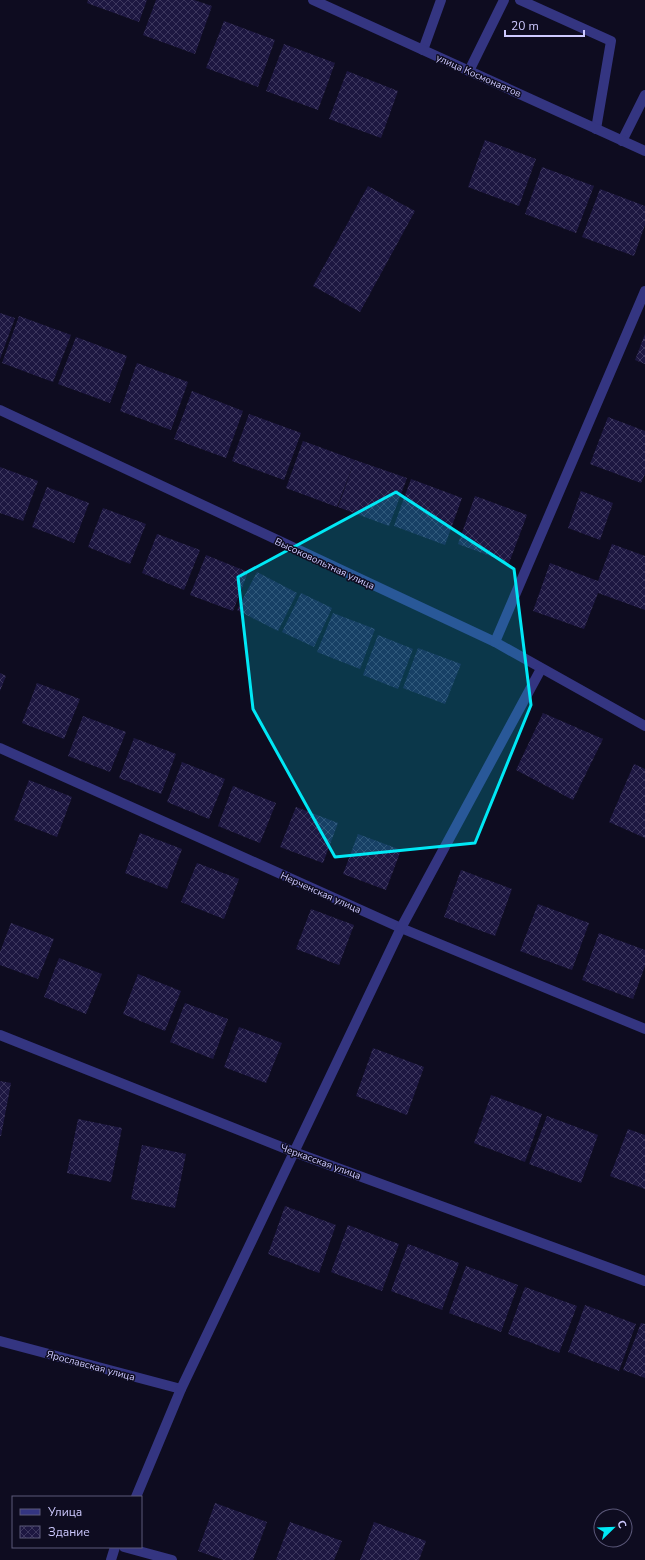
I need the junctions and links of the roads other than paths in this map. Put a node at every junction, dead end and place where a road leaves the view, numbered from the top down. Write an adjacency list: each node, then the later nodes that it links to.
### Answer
1 (312, 0): 5 (street, улица Космонавтов)
2 (441, 0): 5 (street)
3 (504, 0): 6 (street)
4 (520, 0): 8 (street)
5 (423, 50): 6 (street, улица Космонавтов)
6 (469, 71): 8 (street, улица Космонавтов)
7 (645, 95): 9 (street)
8 (596, 129): 9 (street, улица Космонавтов)
9 (622, 141): 10 (street, улица Космонавтов)
10 (645, 151)
11 (645, 291): 13 (street)
12 (0, 410): 13 (street, Высоковольтная улица)
13 (494, 642): 14 (street, Высоковольтная улица)
14 (542, 669): 15 (street, Высоковольтная улица); 17 (street)
15 (645, 726)
16 (0, 748): 17 (street, Нерченская улица)
17 (401, 928): 18 (street, Нерченская улица); 20 (street)
18 (645, 1029)
19 (0, 1035): 20 (street, Черкасская улица)
20 (294, 1152): 21 (street, Черкасская улица); 23 (street)
21 (645, 1281)
22 (0, 1341): 23 (street, Ярославская улица)
23 (181, 1389): 24 (street)
24 (136, 1496)
25 (115, 1548): 27 (street)
26 (128, 1548): 28 (street)
27 (111, 1560)
28 (172, 1560)

